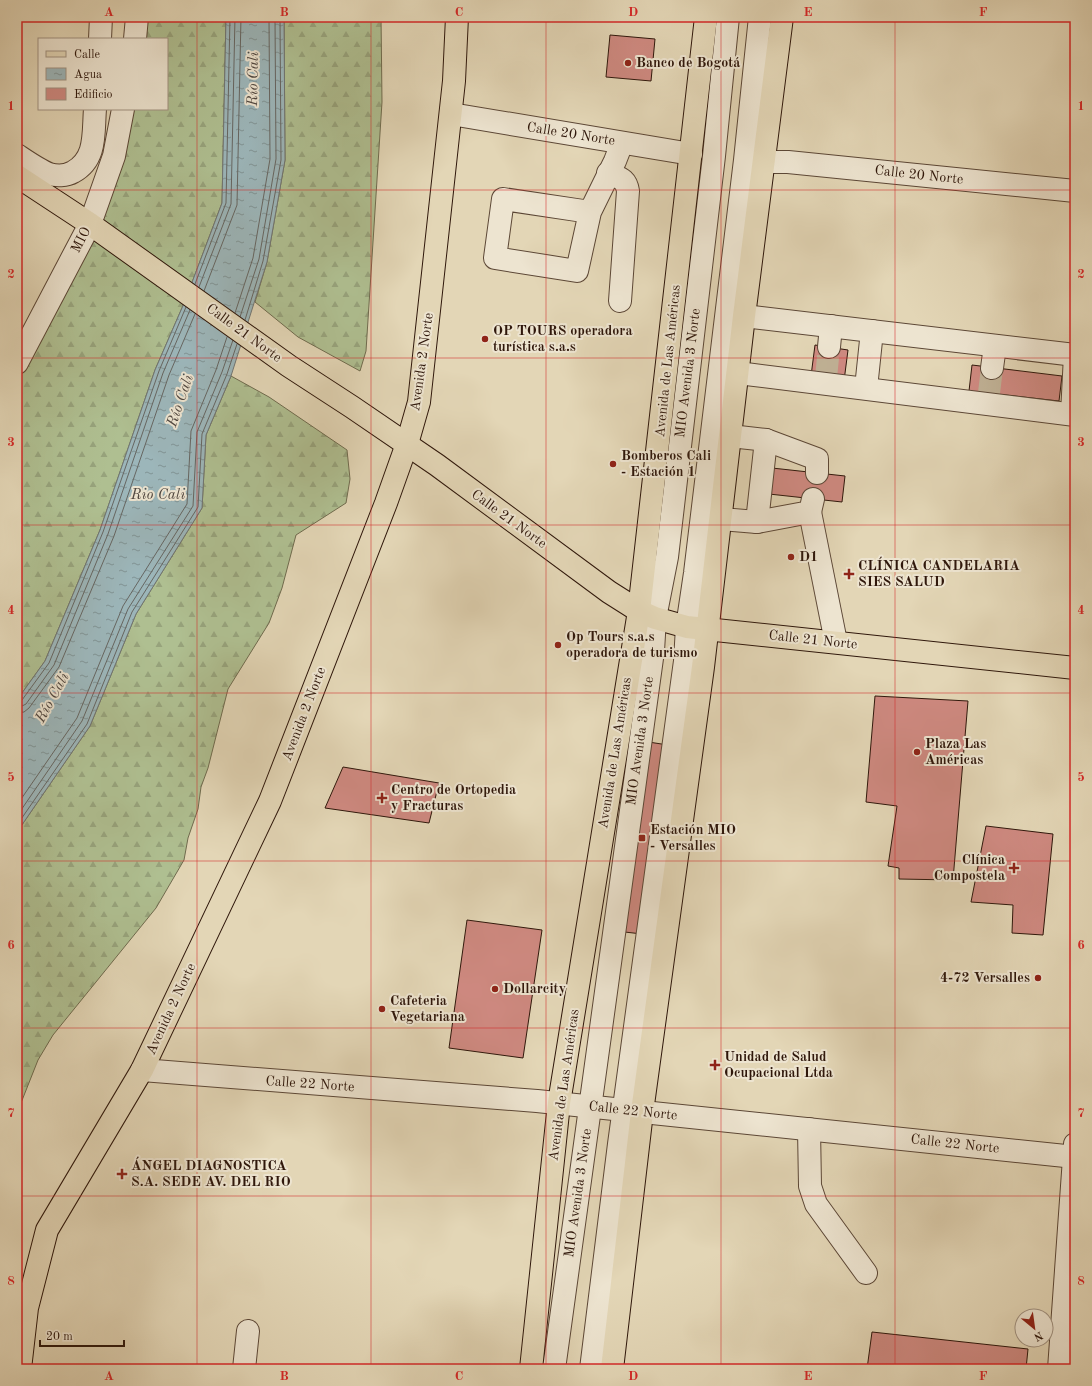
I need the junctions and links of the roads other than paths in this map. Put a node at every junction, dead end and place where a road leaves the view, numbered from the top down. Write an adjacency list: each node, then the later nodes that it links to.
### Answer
1 (102, 17): 8 (street)
2 (137, 17): 9 (street)
3 (457, 17): 12 (main road, Avenida 2 Norte)
4 (706, 17): 14 (main road, Avenida de Las Américas)
5 (728, 17): 39 (street, MIO Avenida 3 Norte)
6 (760, 17): 40 (street)
7 (782, 17): 16 (main road)
8 (100, 38)
9 (135, 38)
10 (95, 110): 15 (street)
11 (123, 110): 21 (street, MIO)
12 (451, 114): 13 (street, Calle 20 Norte); 35 (main road, Avenida 2 Norte)
13 (622, 143): 14 (street, Calle 20 Norte); 17 (street)
14 (691, 154): 39 (main road, Avenida de Las Américas)
15 (17, 155)
16 (763, 162): 19 (street, Calle 20 Norte); 23 (main road)
17 (608, 173): 20 (street); 22 (street)
18 (17, 176): 21 (main road, Calle 21 Norte)
19 (1075, 191)
20 (590, 212): 20 (street)
21 (84, 220): 25 (street); 28 (street, MIO); 35 (main road, Calle 21 Norte)
22 (620, 301)
23 (744, 316): 24 (street); 30 (main road)
24 (872, 331): 26 (street); 31 (street)
25 (17, 333)
26 (995, 346): 27 (street); 29 (street)
27 (1075, 355): 32 (street)
28 (17, 363)
29 (992, 368)
30 (738, 373): 31 (street); 33 (main road)
31 (866, 388): 32 (street)
32 (1074, 414)
33 (730, 436): 34 (street); 37 (main road)
34 (766, 440): 36 (street); 38 (street)
35 (407, 444): 39 (main road, Calle 21 Norte); 43 (main road, Avenida 2 Norte)
36 (817, 473)
37 (721, 519): 38 (street); 40 (main road)
38 (757, 522): 41 (street)
39 (647, 614): 40 (main road, Calle 21 Norte); 44 (main road, Avenida de Las Américas); 45 (street, MIO Avenida 3 Norte)
40 (697, 628): 41 (main road, Calle 21 Norte); 46 (main road)
41 (836, 642): 42 (main road, Calle 21 Norte)
42 (1075, 668)
43 (142, 1070): 44 (street, Calle 22 Norte); 51 (main road, Avenida 2 Norte)
44 (559, 1103): 45 (street, Calle 22 Norte); 53 (main road, Avenida de Las Américas)
45 (590, 1106): 46 (street, Calle 22 Norte); 54 (street, MIO Avenida 3 Norte)
46 (633, 1111): 47 (street, Calle 22 Norte); 55 (street); 56 (main road)
47 (809, 1129): 48 (street, Calle 22 Norte); 49 (street)
48 (1075, 1152): 57 (street)
49 (866, 1273)
50 (248, 1331): 52 (street)
51 (20, 1369)
52 (244, 1369)
53 (531, 1369)
54 (554, 1369)
55 (591, 1369)
56 (612, 1369)
57 (1059, 1369)

